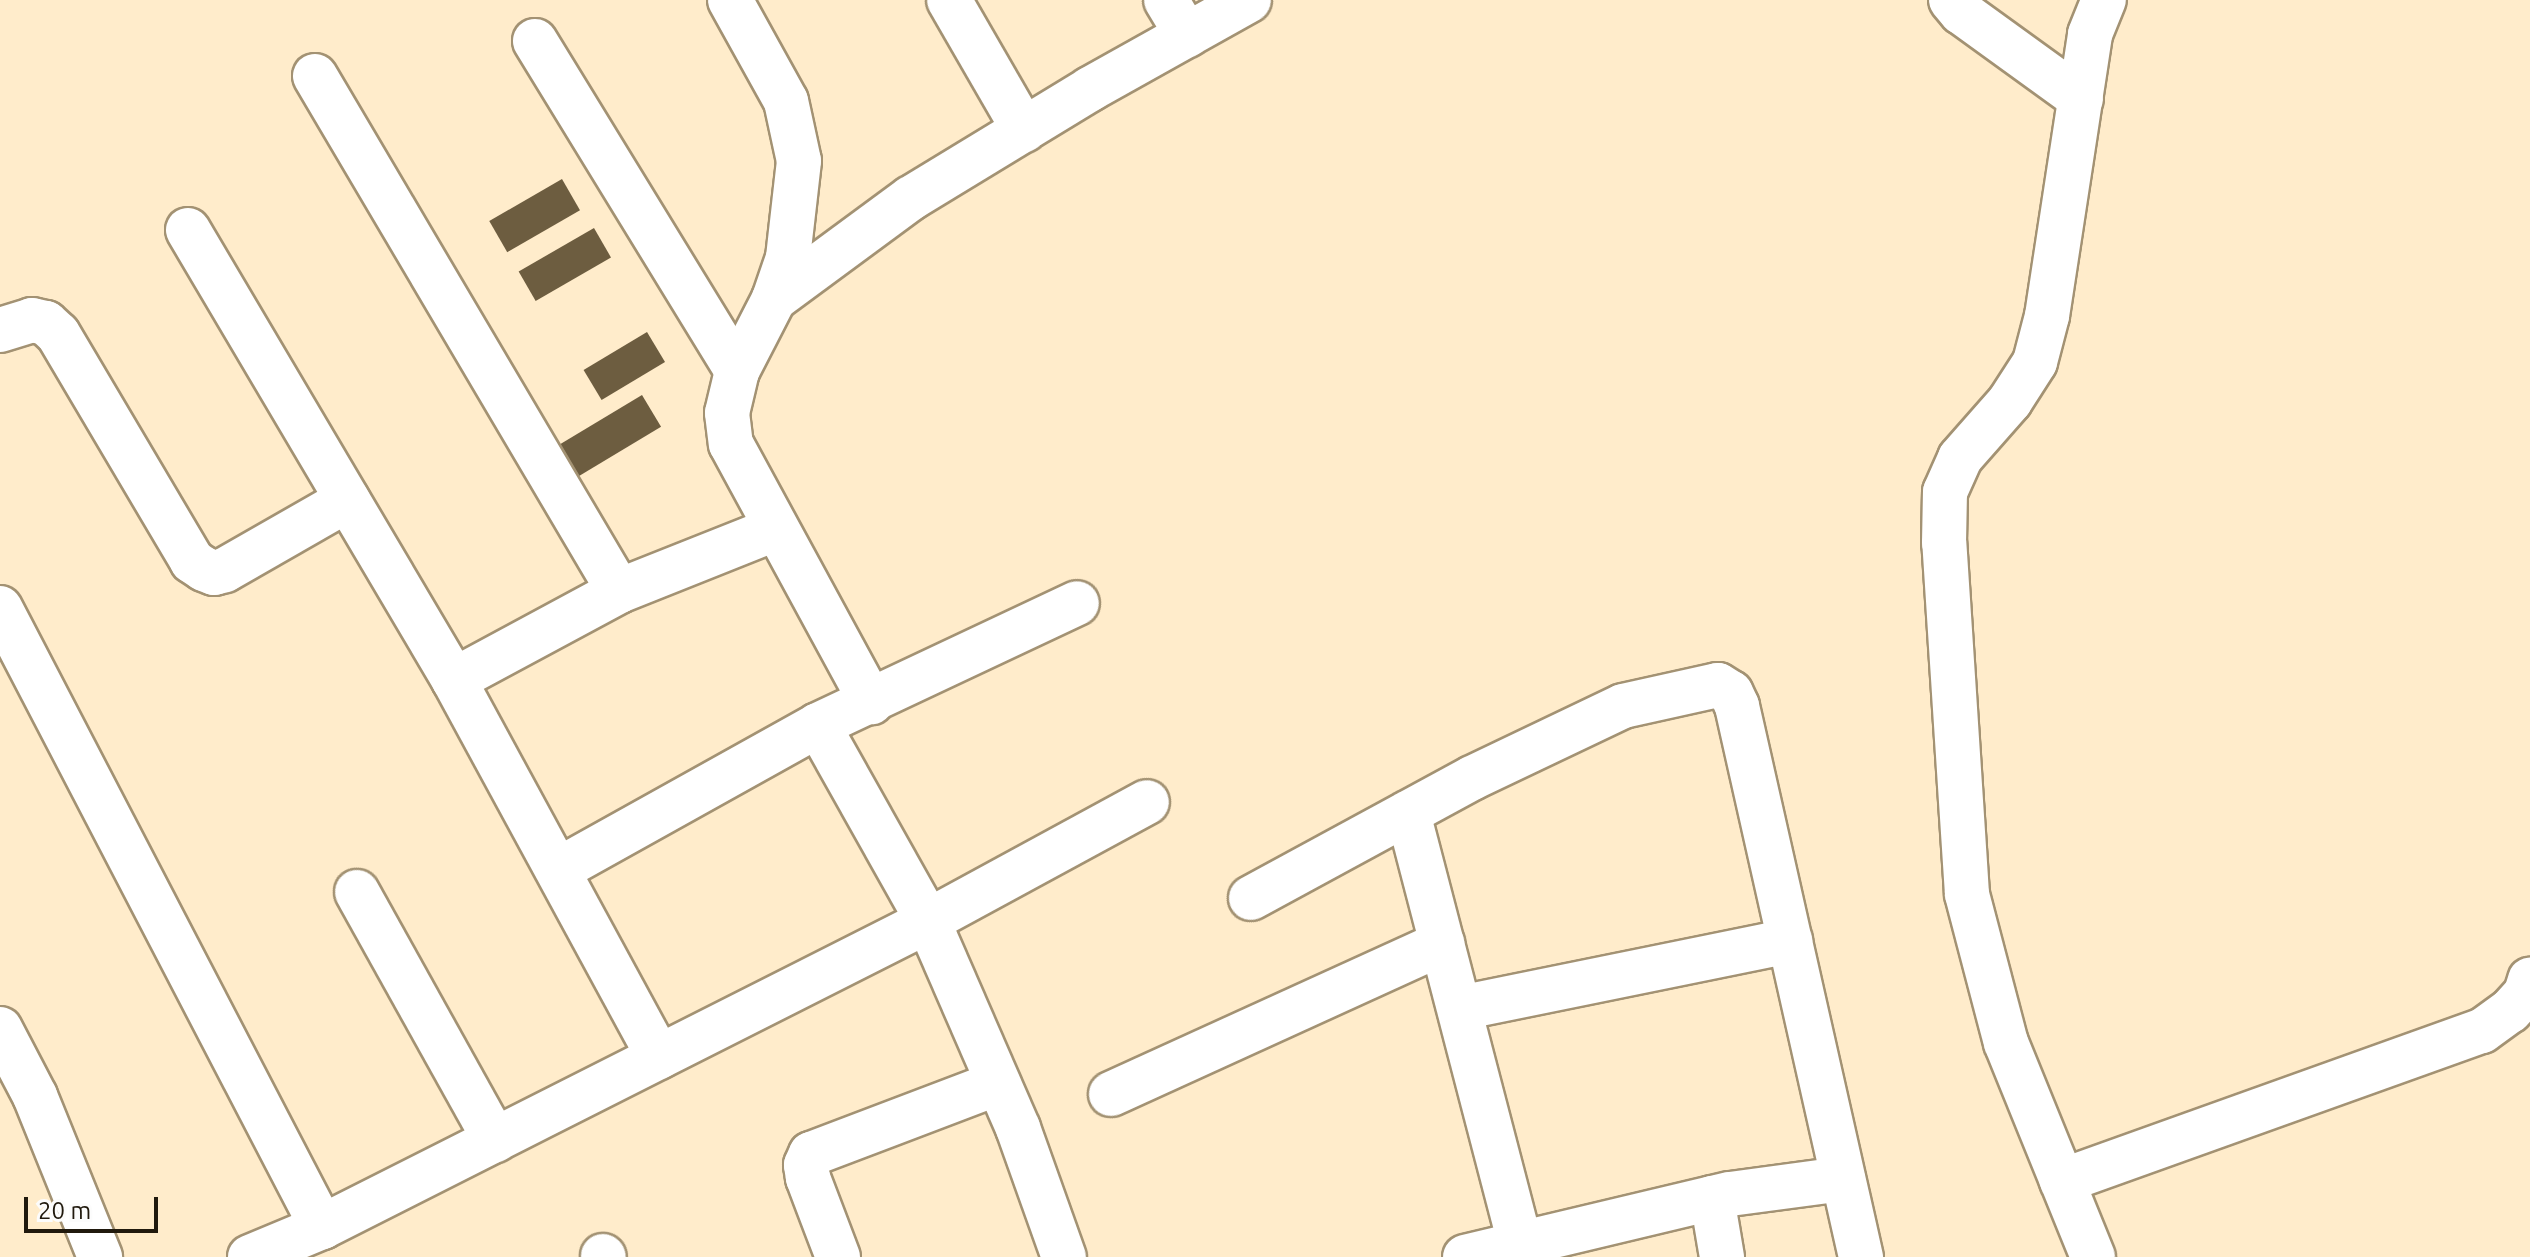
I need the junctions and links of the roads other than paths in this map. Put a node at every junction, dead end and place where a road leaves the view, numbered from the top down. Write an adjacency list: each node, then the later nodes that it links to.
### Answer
1 (730, 0): 12 (street)
2 (949, 0): 10 (street)
3 (1249, 0): 6 (street)
4 (1951, 0): 9 (street)
5 (2104, 0): 9 (street)
6 (1177, 17): 10 (street)
7 (535, 41): 14 (street)
8 (315, 76): 17 (street)
9 (2081, 99): 39 (street)
10 (1024, 130): 12 (street)
11 (188, 230): 15 (street)
12 (774, 299): 14 (street)
13 (0, 330): 15 (street)
14 (737, 371): 16 (street)
15 (347, 500): 20 (street)
16 (775, 529): 17 (street); 21 (street)
17 (619, 591): 20 (street)
18 (1077, 603): 21 (street)
19 (0, 608): 41 (street)
20 (454, 680): 25 (street)
21 (871, 702): 22 (street)
22 (818, 725): 25 (street); 28 (street)
23 (1147, 802): 28 (street)
24 (1408, 813): 27 (street); 29 (street); 30 (street)
25 (558, 870): 34 (street)
26 (357, 892): 37 (street)
27 (1251, 898)
28 (928, 921): 34 (street); 35 (street)
29 (1790, 941): 32 (street); 38 (street)
30 (1442, 943): 32 (street); 36 (street)
31 (2530, 980): 39 (street)
32 (1460, 1008): 42 (street)
33 (0, 1029): 43 (street)
34 (659, 1057): 37 (street)
35 (998, 1083): 45 (street); 46 (street)
36 (1111, 1094)
37 (495, 1140): 41 (street)
38 (1843, 1179): 40 (street); 49 (street)
39 (2062, 1181): 50 (street)
40 (1712, 1198): 42 (street); 48 (street)
41 (322, 1227): 44 (street)
42 (1522, 1249): 47 (street)
43 (100, 1257)
44 (250, 1257)
45 (838, 1257)
46 (1064, 1257)
47 (1465, 1257)
48 (1722, 1257)
49 (1861, 1257)
50 (2093, 1257)

